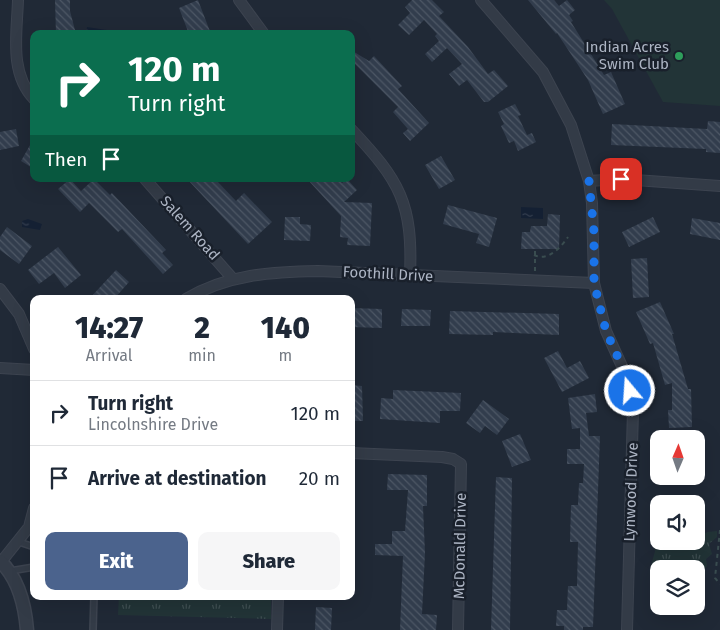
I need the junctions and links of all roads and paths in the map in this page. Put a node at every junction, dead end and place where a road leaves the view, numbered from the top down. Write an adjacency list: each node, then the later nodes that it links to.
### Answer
1 (18, 0): 5 (street)
2 (239, 0): 4 (street)
3 (481, 0): 7 (street, Lynwood Drive)
4 (261, 30)
5 (30, 94)
6 (355, 133): 13 (street)
7 (589, 181): 9 (street); 16 (street, Lynwood Drive)
8 (148, 182): 14 (street, Salem Road)
9 (720, 186)
10 (568, 237): 12 (path)
11 (535, 250): 12 (path)
12 (534, 255): 15 (path)
13 (410, 276): 14 (street, Foothill Drive); 15 (street, Foothill Drive)
14 (233, 279): 18 (street, Foothill Drive)
15 (535, 281): 16 (street, Foothill Drive)
16 (594, 283): 36 (street, Lynwood Drive)
17 (0, 289): 19 (street)
18 (195, 295)
19 (30, 339)
20 (0, 368): 21 (street)
21 (30, 370)
22 (355, 453): 35 (street, McDonald Drive)
23 (30, 523): 25 (street)
24 (720, 530): 29 (path)
25 (19, 542): 26 (lane); 27 (street)
26 (30, 546)
27 (4, 565): 28 (lane); 32 (street)
28 (30, 567)
29 (720, 584)
30 (94, 600): 33 (lane)
31 (278, 600): 34 (street)
32 (27, 630)
33 (93, 630)
34 (277, 630)
35 (458, 630)
36 (627, 630)

